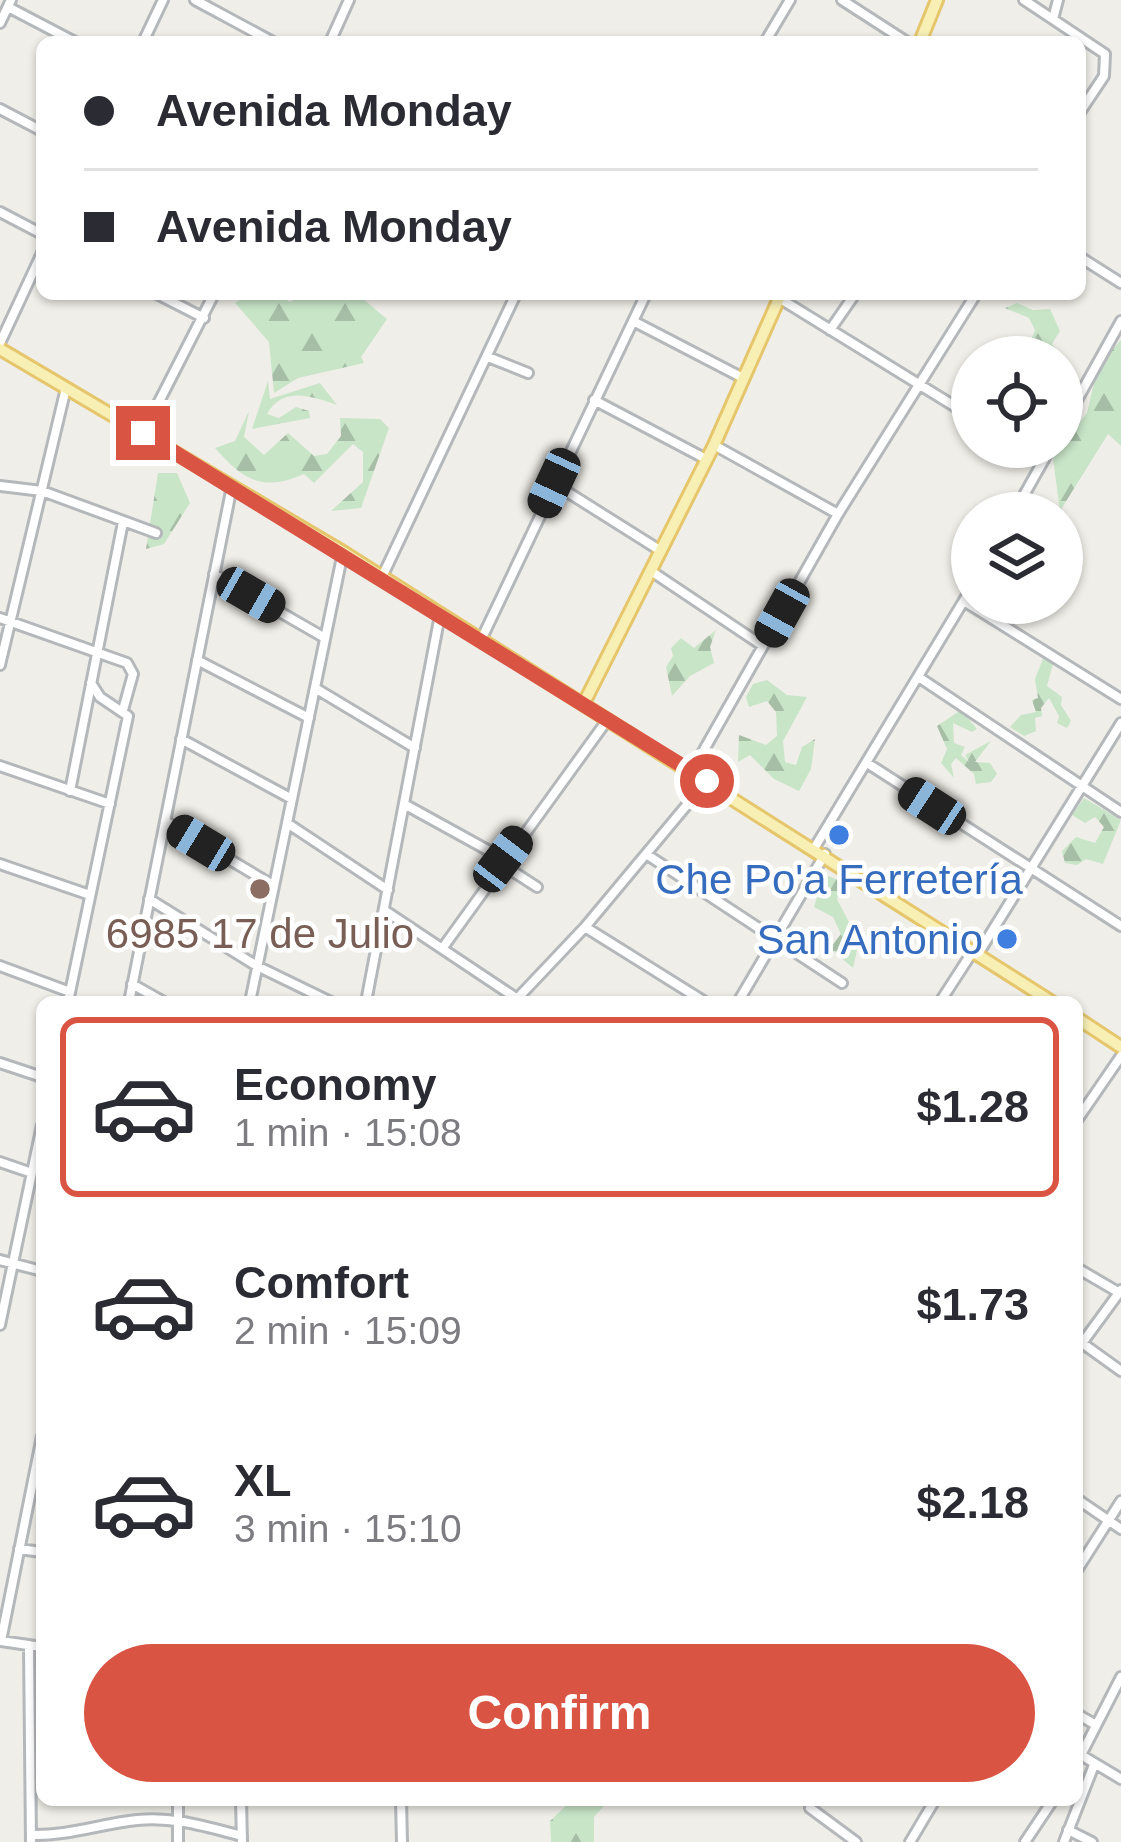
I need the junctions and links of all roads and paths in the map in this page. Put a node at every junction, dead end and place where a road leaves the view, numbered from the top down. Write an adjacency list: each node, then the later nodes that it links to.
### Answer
1 (163, 0): 13 (street)
2 (195, 0): 14 (street)
3 (349, 0): 15 (street)
4 (790, 0): 16 (street)
5 (842, 0): 17 (street)
6 (937, 0): 18 (main road)
7 (1024, 0): 10 (street)
8 (1058, 0): 10 (street)
9 (10, 4): 11 (street); 12 (street)
10 (1053, 19): 19 (street)
11 (0, 23)
12 (65, 36)
13 (146, 36)
14 (262, 36)
15 (333, 36)
16 (769, 36)
17 (898, 36)
18 (922, 36)
19 (1078, 36)
20 (1086, 41): 21 (street)
21 (1086, 103)
22 (0, 109): 23 (street)
23 (36, 128)
24 (0, 212): 25 (street)
25 (36, 231)
26 (1086, 260): 28 (street)
27 (36, 266): 41 (street)
28 (1121, 283)
29 (169, 300): 37 (street)
30 (212, 300): 37 (street)
31 (513, 300): 42 (street)
32 (643, 300): 38 (street)
33 (778, 300): 44 (main road)
34 (786, 300): 40 (street)
35 (851, 300): 40 (street)
36 (972, 300): 45 (street)
37 (204, 318): 50 (street)
38 (633, 320): 44 (street); 48 (street)
39 (1121, 321): 47 (street)
40 (830, 330): 45 (street)
41 (0, 346): 46 (main road)
42 (488, 357): 43 (street); 64 (street)
43 (528, 373)
44 (743, 378): 51 (main road)
45 (916, 384): 49 (street); 57 (street)
46 (66, 387): 50 (main road); 56 (street)
47 (1083, 389)
48 (594, 400): 52 (street); 53 (street)
49 (951, 405)
50 (143, 433): 55 (main road)
51 (714, 445): 52 (main road); 57 (street)
52 (706, 459): 60 (main road)
53 (554, 483): 60 (street); 70 (street)
54 (0, 486): 56 (street)
55 (232, 486): 61 (main road); 63 (street)
56 (42, 491): 58 (street); 66 (street)
57 (838, 514): 71 (street)
58 (123, 522): 59 (street); 72 (street)
59 (156, 533)
60 (661, 551): 62 (main road)
61 (343, 552): 64 (main road); 69 (street)
62 (651, 571): 71 (street); 79 (main road)
63 (214, 574): 69 (street); 73 (street)
64 (382, 577): 65 (main road)
65 (440, 615): 70 (main road); 85 (street)
66 (5, 620): 72 (street); 74 (street)
67 (951, 624): 75 (street)
68 (1000, 624): 78 (street)
69 (326, 638): 77 (street)
70 (482, 640): 79 (main road)
71 (763, 646): 88 (street)
72 (95, 654): 76 (street); 80 (street)
73 (197, 660): 81 (street); 84 (street)
74 (0, 665)
75 (920, 678): 86 (street); 90 (street)
76 (92, 683): 80 (street); 91 (street)
77 (315, 688): 81 (street); 85 (street)
78 (1121, 699)
79 (584, 703): 82 (main road)
80 (123, 710): 93 (street)
81 (309, 718): 92 (street)
82 (609, 718): 88 (main road); 100 (street)
83 (1121, 723): 90 (street)
84 (181, 739): 92 (street); 96 (street)
85 (415, 748): 94 (street)
86 (867, 763): 98 (street); 102 (street)
87 (0, 766): 91 (street)
88 (692, 771): 89 (main road)
89 (707, 781): 98 (main road); 99 (street)
90 (1084, 788): 95 (street); 102 (street)
91 (70, 791): 93 (street)
92 (292, 799): 97 (street)
93 (110, 804): 106 (street)
94 (404, 804): 100 (street); 105 (street)
95 (1121, 812)
96 (165, 821): 103 (street); 107 (street)
97 (287, 824): 103 (street); 105 (street)
98 (820, 851): 111 (street); 113 (main road)
99 (646, 854): 110 (street); 111 (street)
100 (501, 861): 104 (street); 112 (street)
101 (0, 864): 106 (street)
102 (1030, 869): 109 (street); 113 (street)
103 (274, 886): 115 (street)
104 (537, 886)
105 (388, 890): 108 (street)
106 (90, 895): 119 (street)
107 (149, 899): 115 (street); 117 (street)
108 (384, 910): 112 (street); 124 (street)
109 (1121, 926)
110 (585, 927): 126 (street); 127 (street)
111 (774, 939): 116 (street); 128 (street)
112 (444, 946): 125 (street)
113 (975, 952): 129 (street); 130 (main road)
114 (0, 966): 118 (street)
115 (257, 966): 122 (street); 123 (street)
116 (842, 983)
117 (132, 984): 120 (street); 121 (street)
118 (67, 996)
119 (69, 996)
120 (130, 996)
121 (153, 996)
122 (251, 996)
123 (320, 996)
124 (367, 996)
125 (510, 996)
126 (522, 996)
127 (695, 996)
128 (741, 996)
129 (944, 996)
130 (1043, 996)
131 (1083, 1023): 132 (main road)
132 (1121, 1052): 135 (street)
133 (0, 1063): 134 (street)
134 (36, 1075)
135 (1083, 1111)
136 (36, 1154): 138 (street)
137 (0, 1162): 138 (street)
138 (32, 1173): 140 (street)
139 (0, 1260): 140 (street)
140 (13, 1265): 141 (street); 146 (street)
141 (36, 1270)
142 (1083, 1271): 143 (street)
143 (1096, 1279): 144 (street); 145 (street)
144 (1119, 1291): 145 (street)
145 (1106, 1309): 147 (street)
146 (0, 1325)
147 (1083, 1341)
148 (1083, 1349): 149 (street)
149 (1121, 1371)
150 (36, 1476): 155 (street)
151 (1121, 1501): 153 (street)
152 (1083, 1503): 153 (street)
153 (1108, 1520): 154 (street); 157 (street)
154 (1121, 1529)
155 (20, 1549): 156 (street); 158 (street)
156 (36, 1551)
157 (1083, 1560)
158 (1, 1641): 159 (street)
159 (29, 1645): 160 (street); 164 (street)
160 (36, 1646)
161 (1121, 1678): 163 (street)
162 (1083, 1717): 163 (street)
163 (1096, 1725): 166 (street)
164 (30, 1742): 165 (street); 180 (street)
165 (36, 1742)
166 (1083, 1750)
167 (1083, 1760): 168 (street)
168 (1094, 1766): 169 (street); 170 (street)
169 (1121, 1779)
170 (1083, 1794)
171 (178, 1806): 178 (street)
172 (241, 1806): 181 (street)
173 (401, 1806): 184 (street)
174 (932, 1806): 182 (street)
175 (1045, 1806): 186 (street)
176 (1078, 1806): 179 (street)
177 (810, 1808): 185 (street)
178 (178, 1820): 180 (street); 181 (street); 183 (street)
179 (1069, 1830): 187 (street); 188 (street)
180 (31, 1839)
181 (242, 1839)
182 (914, 1841)
183 (178, 1842)
184 (402, 1842)
185 (856, 1842)
186 (1025, 1842)
187 (1064, 1842)
188 (1092, 1842)

